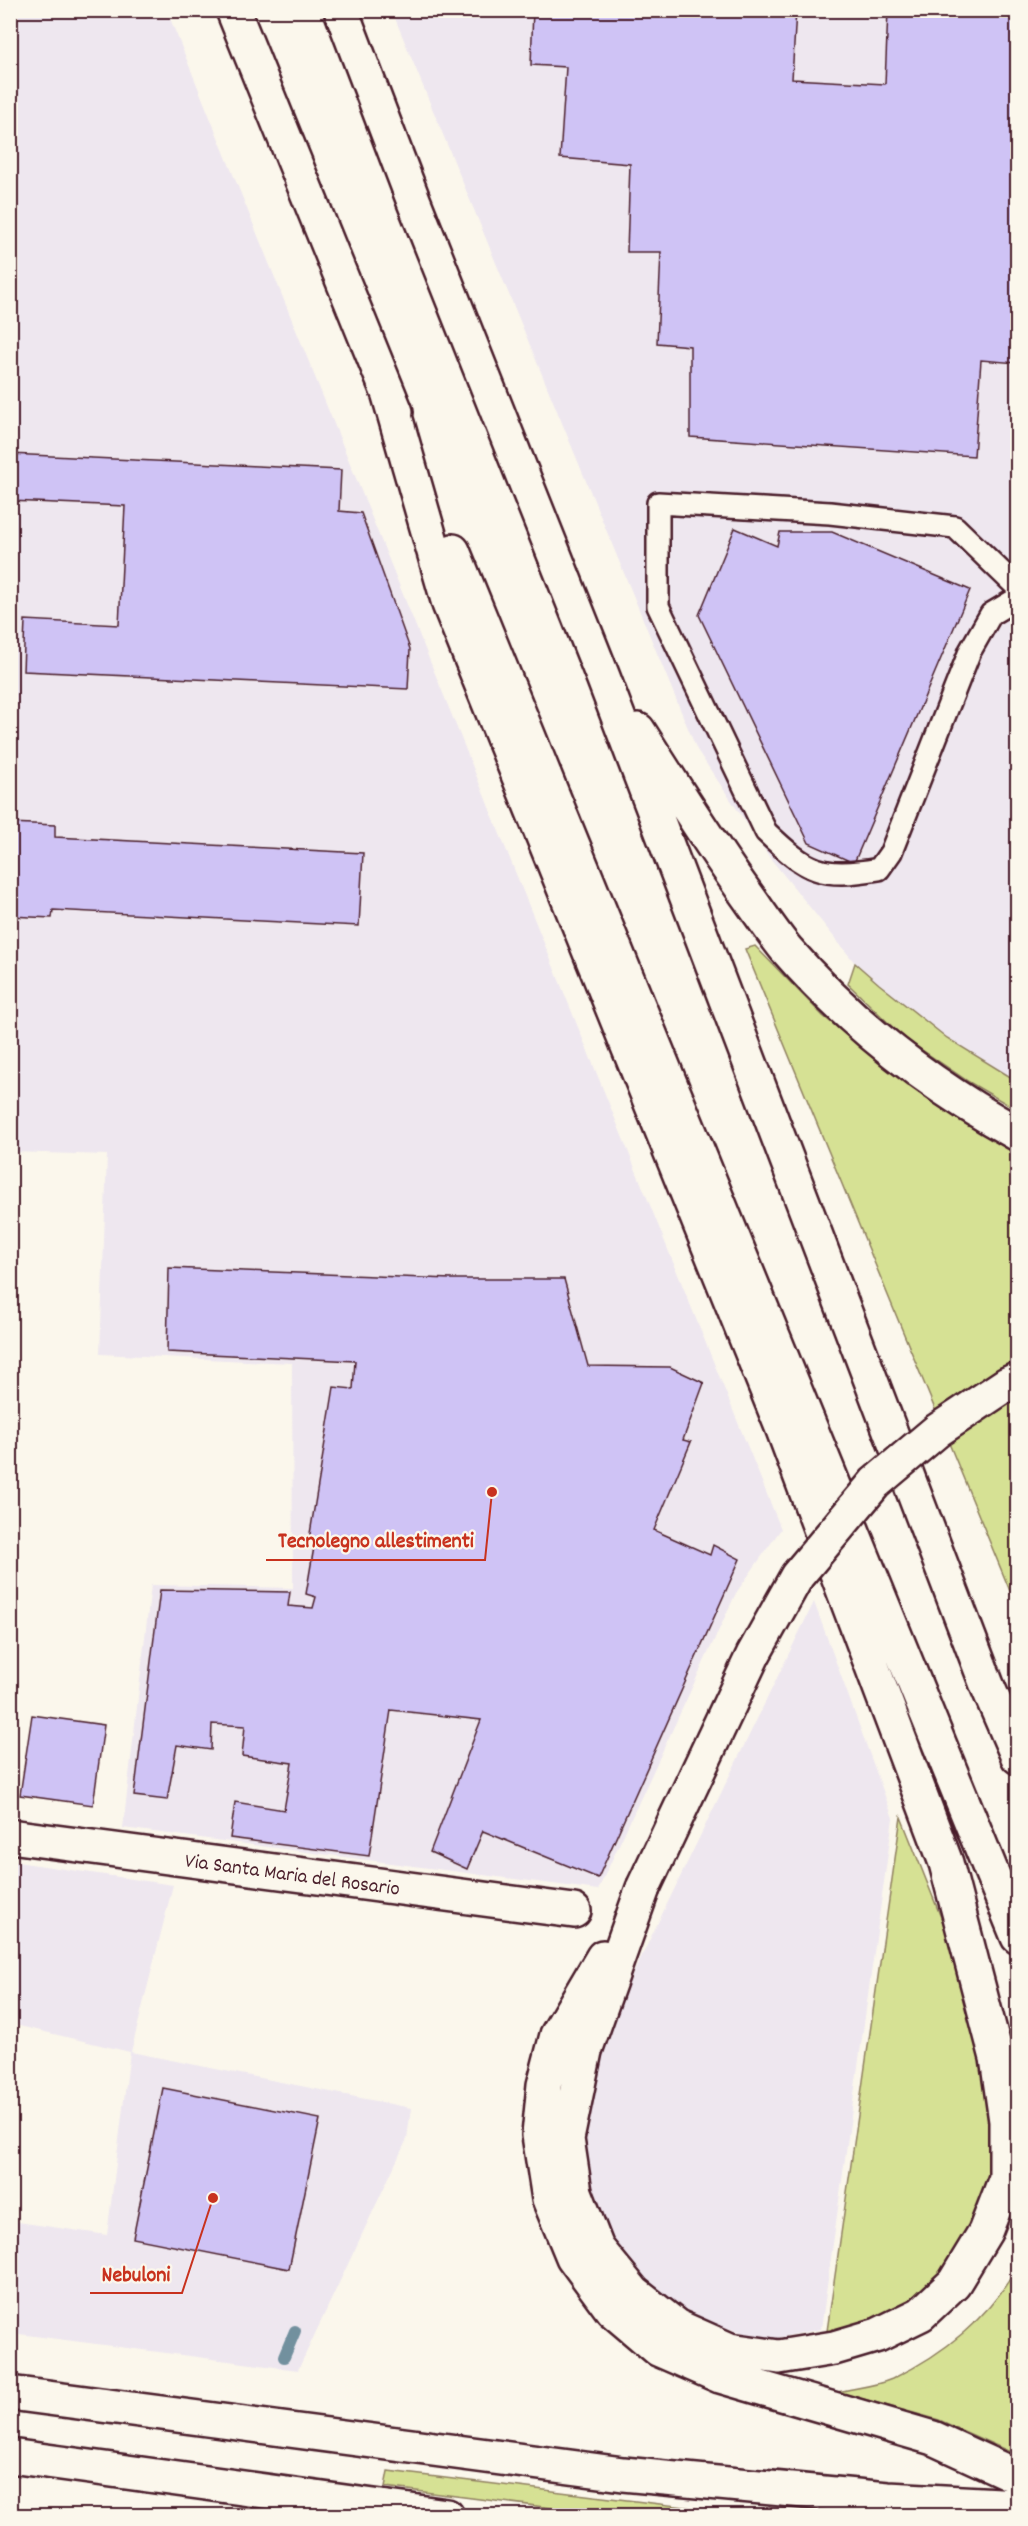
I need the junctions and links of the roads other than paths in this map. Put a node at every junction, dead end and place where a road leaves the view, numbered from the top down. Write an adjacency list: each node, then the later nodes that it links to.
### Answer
1 (233, 10): 3 (main road)
2 (341, 10): 6 (main road)
3 (388, 392): 11 (main road); 13 (main road)
4 (1017, 588): 5 (lane)
5 (1017, 597)
6 (603, 677): 7 (main road); 9 (main road)
7 (1017, 1134)
8 (1017, 1379): 11 (main road, bridge)
9 (1017, 1757)
10 (10, 1836): 12 (main road, Via Santa Maria del Rosario)
11 (643, 1888): 16 (main road)
12 (574, 1911)
13 (1017, 1937)
14 (10, 2393): 17 (main road)
15 (10, 2456): 18 (main road)
16 (1017, 2477)
17 (1017, 2506)
18 (447, 2516)

